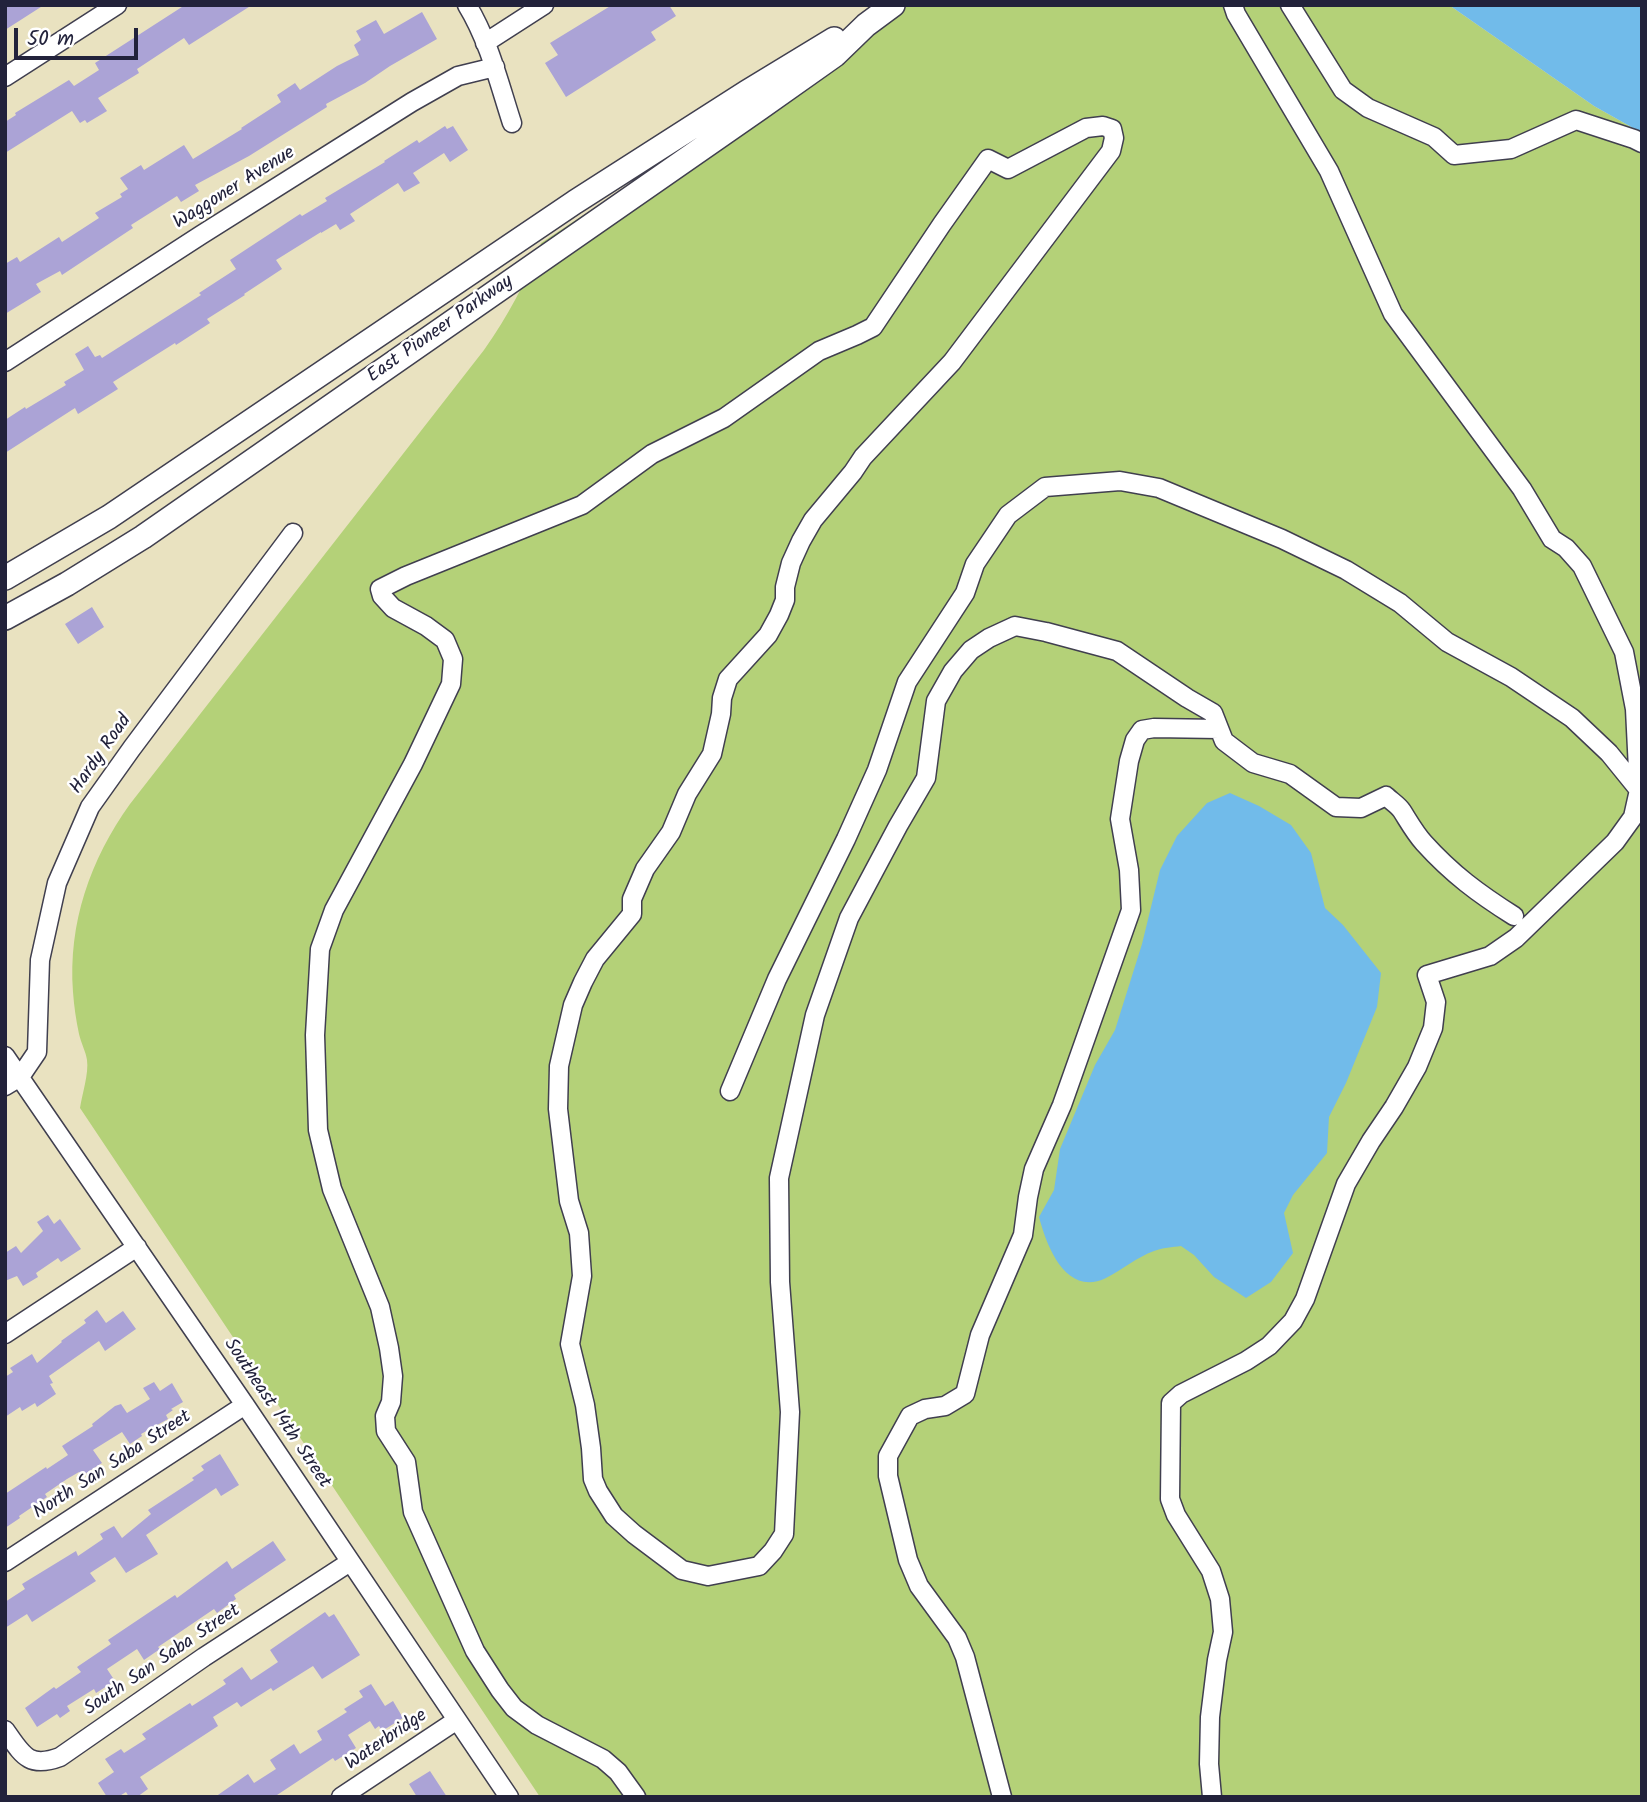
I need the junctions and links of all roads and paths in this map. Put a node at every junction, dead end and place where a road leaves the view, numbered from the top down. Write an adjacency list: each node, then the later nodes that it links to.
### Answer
1 (117, 5): 10 (street)
2 (467, 5): 8 (street)
3 (544, 5): 8 (street)
4 (893, 5): 7 (main road, East Pioneer Parkway)
5 (1233, 5): 18 (street)
6 (1290, 5): 12 (street)
7 (866, 25): 15 (main road, East Pioneer Parkway); 16 (main road, East Pioneer Parkway)
8 (485, 43): 9 (street)
9 (495, 68): 11 (street); 13 (street, Waggoner Avenue)
10 (5, 77)
11 (512, 123)
12 (1642, 143)
13 (5, 362)
14 (293, 533): 21 (street, Hardy Road)
15 (5, 578)
16 (5, 618)
17 (1219, 729): 19 (street); 32 (street); 33 (street)
18 (1640, 791): 22 (street); 34 (street)
19 (1514, 916)
20 (5, 1056): 21 (street, Southeast 14th Street)
21 (12, 1081): 23 (street, Southeast 14th Street)
22 (730, 1091)
23 (137, 1248): 24 (street); 25 (street, Southeast 14th Street)
24 (5, 1334)
25 (245, 1405): 26 (street, North San Saba Street); 27 (street, Southeast 14th Street)
26 (5, 1562)
27 (350, 1562): 28 (street, Southeast 14th Street); 29 (street, South San Saba Street)
28 (457, 1720): 30 (street, Waterbridge); 31 (street, Southeast 14th Street)
29 (5, 1730)
30 (341, 1797)
31 (509, 1797)
32 (636, 1797)
33 (1002, 1797)
34 (1212, 1797)

